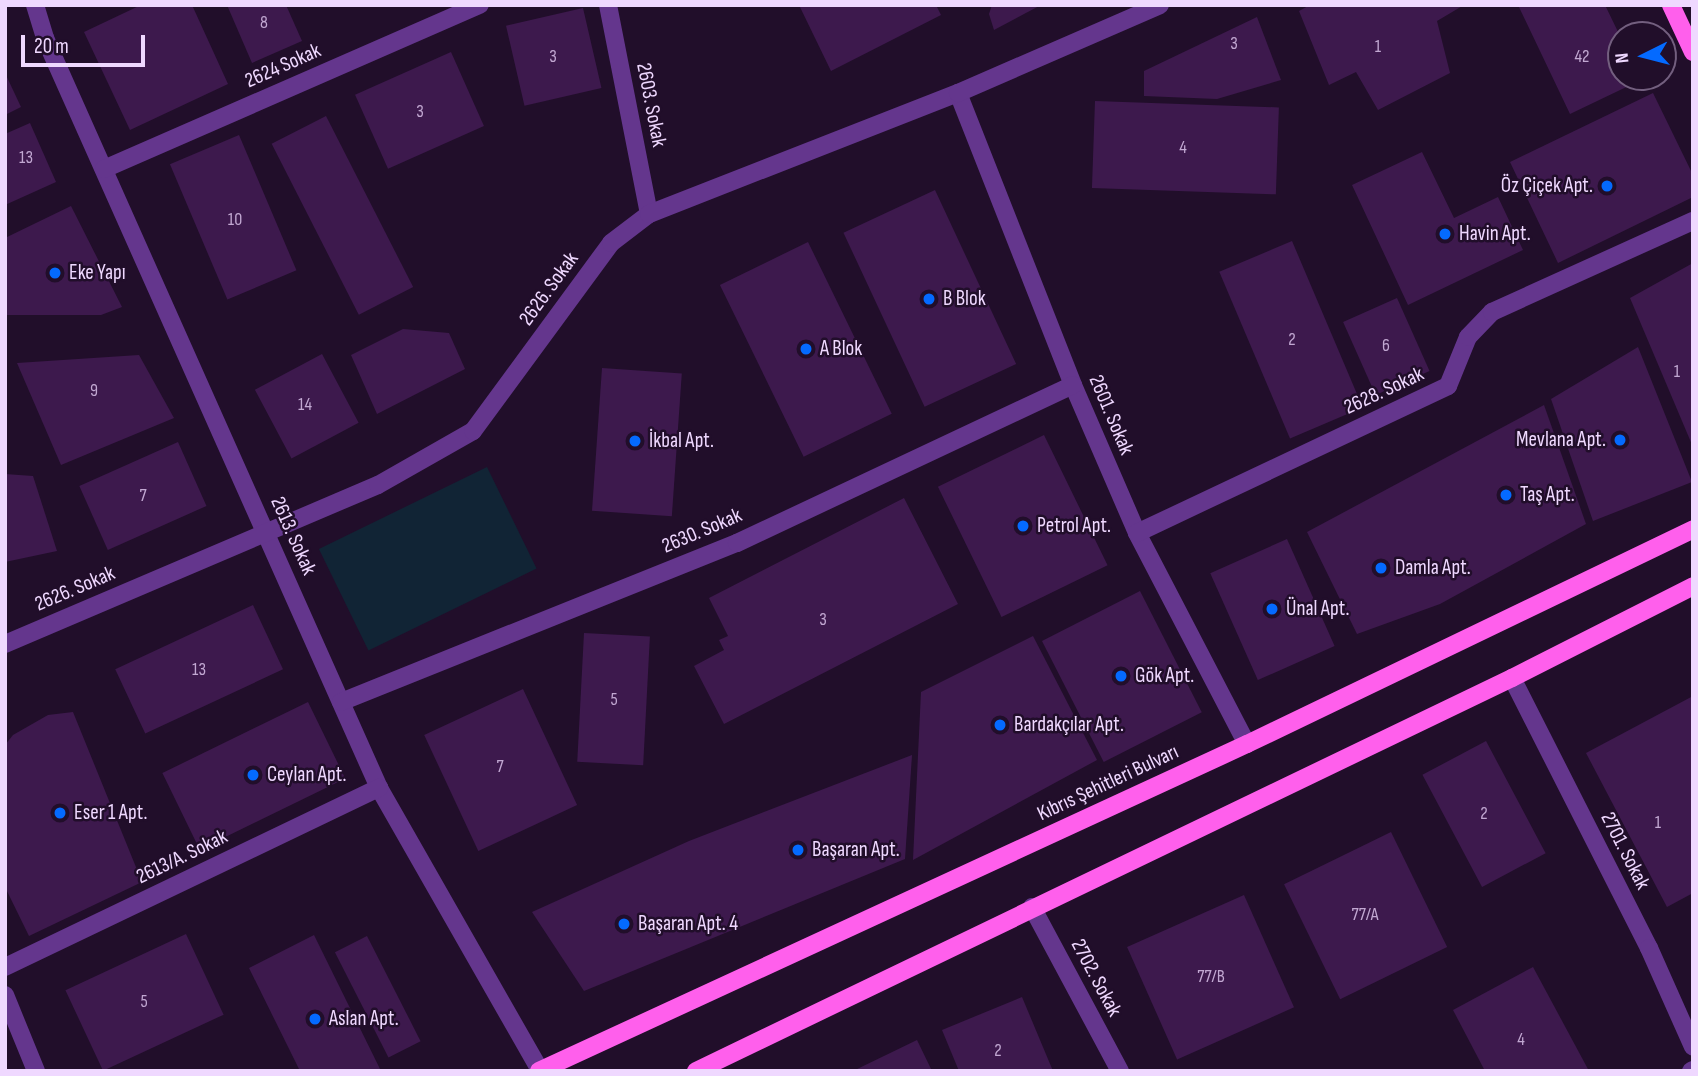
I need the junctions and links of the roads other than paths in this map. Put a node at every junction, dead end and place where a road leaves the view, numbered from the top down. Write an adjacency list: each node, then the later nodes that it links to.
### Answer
1 (35, 5): 8 (street, 2613. Sokak)
2 (480, 5): 8 (street, 2624 Sokak)
3 (608, 5): 9 (street, 2603. Sokak)
4 (1160, 5): 7 (street, 2626. Sokak)
5 (1671, 5): 6 (main road)
6 (1693, 52)
7 (958, 93): 9 (street, 2626. Sokak); 11 (street, 2601. Sokak)
8 (104, 169): 13 (street, 2613. Sokak)
9 (649, 215): 13 (street, 2626. Sokak)
10 (1693, 220): 14 (street, 2628. Sokak)
11 (1073, 385): 14 (street, 2601. Sokak); 18 (street, 2630. Sokak)
12 (1693, 529): 19 (main road, Kıbrıs Şehitleri Bulvarı)
13 (266, 531): 16 (street, 2626. Sokak); 18 (street, 2613. Sokak)
14 (1137, 533): 19 (street, 2601. Sokak)
15 (1693, 586): 17 (main road)
16 (5, 644)
17 (1512, 678): 21 (main road); 24 (street, 2701. Sokak)
18 (341, 702): 20 (street, 2613. Sokak)
19 (1247, 744): 26 (main road, Kıbrıs Şehitleri Bulvarı)
20 (379, 788): 22 (street, 2613/A. Sokak); 26 (street, 2613. Sokak)
21 (1032, 907): 27 (main road); 28 (street, 2702. Sokak)
22 (5, 967)
23 (5, 995): 25 (street)
24 (1693, 1047)
25 (36, 1071)
26 (540, 1071)
27 (696, 1071)
28 (1120, 1071)

